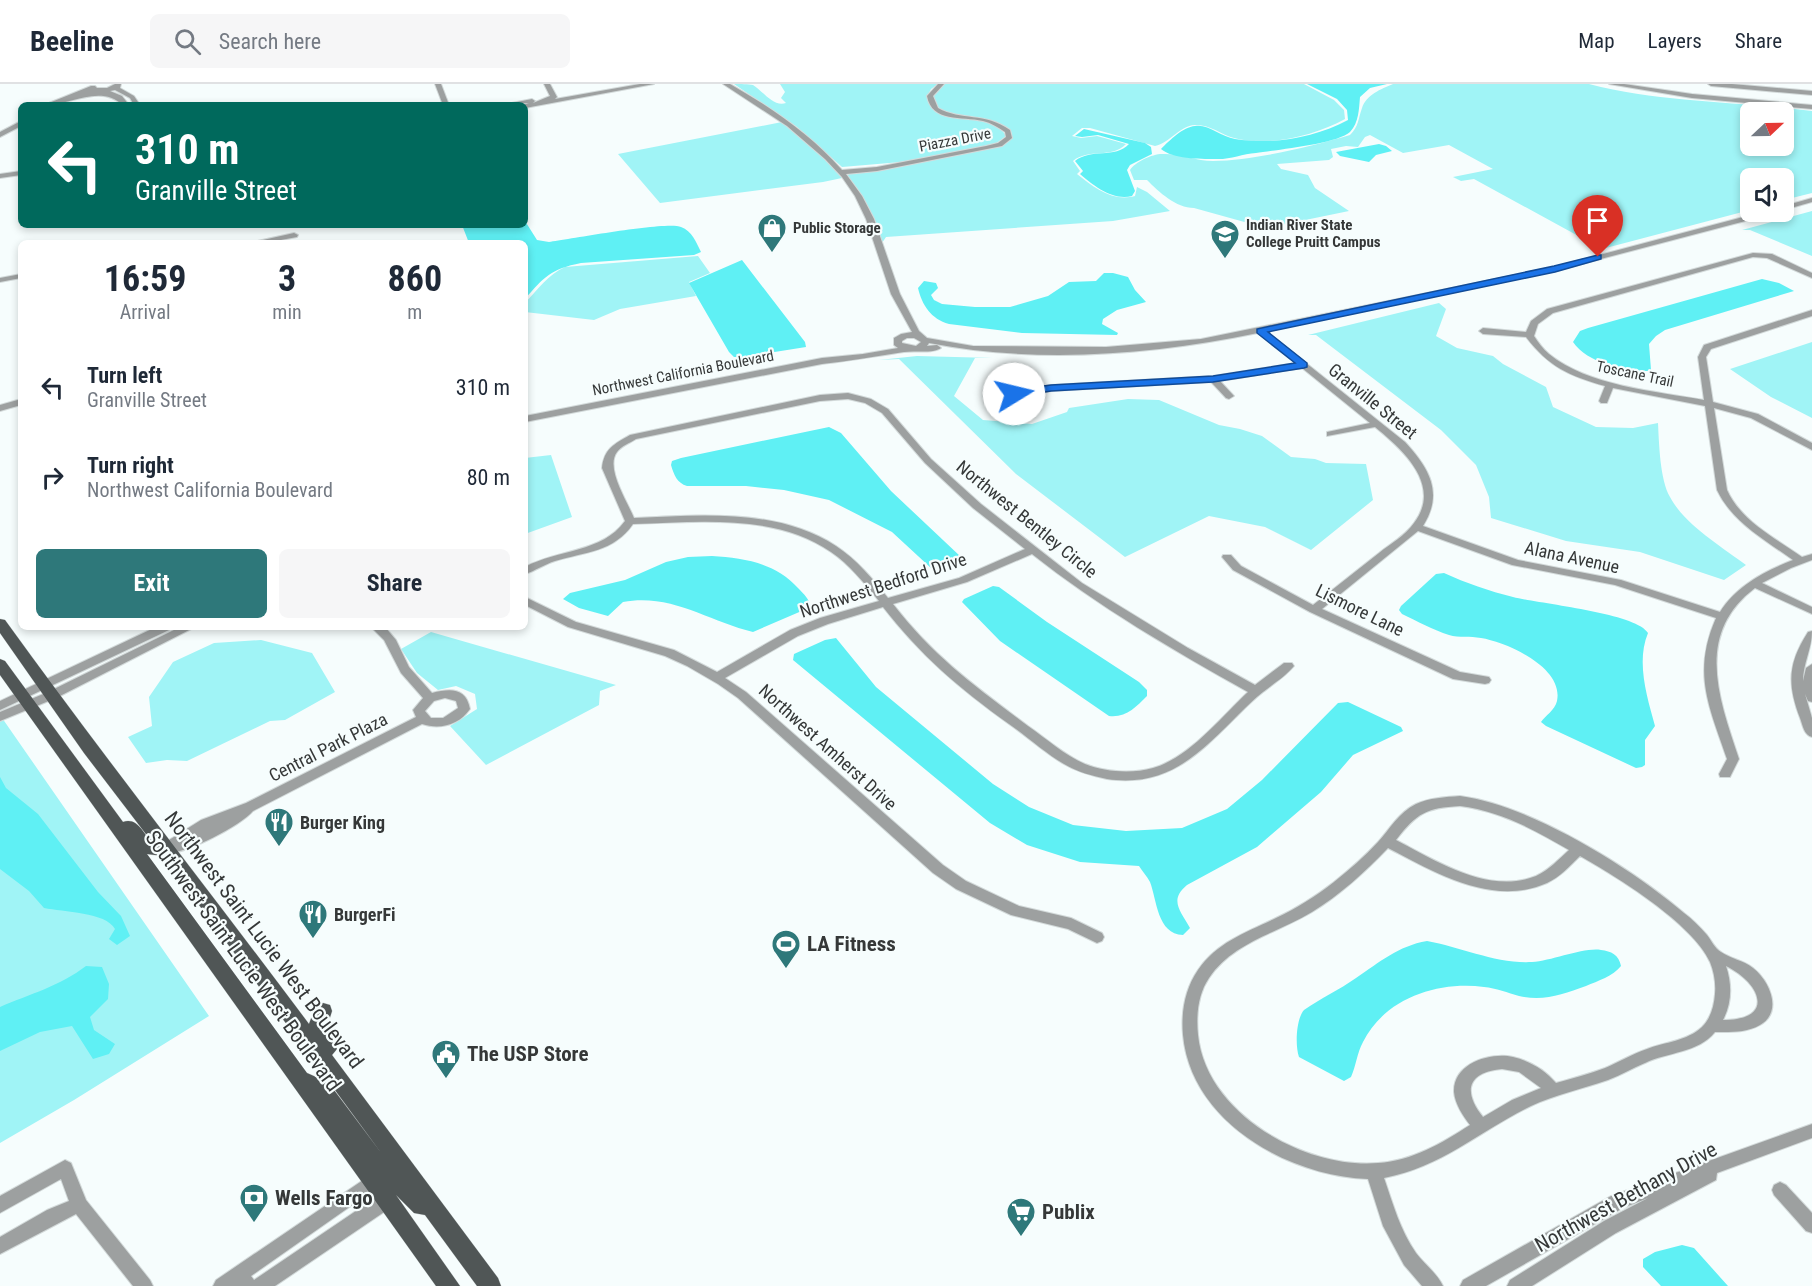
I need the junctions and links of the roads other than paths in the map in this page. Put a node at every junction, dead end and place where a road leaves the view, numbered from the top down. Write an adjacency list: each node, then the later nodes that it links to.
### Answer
1 (438, 84): 18 (street)
2 (541, 84): 13 (street)
3 (547, 84): 13 (street)
4 (630, 84): 13 (street)
5 (651, 84): 21 (street)
6 (726, 84): 28 (street)
7 (941, 84): 28 (street, Piazza Drive)
8 (1612, 84): 22 (street)
9 (1711, 84): 12 (street)
10 (117, 86): 11 (street); 17 (street)
11 (98, 89): 14 (street); 15 (street); 16 (street)
12 (1812, 93)
13 (551, 98): 19 (street); 20 (street)
14 (57, 102)
15 (64, 102)
16 (124, 102)
17 (135, 102)
18 (445, 102)
19 (525, 102)
20 (528, 104)
21 (528, 104)
22 (1812, 107)
23 (18, 120): 25 (street)
24 (18, 125): 26 (street)
25 (0, 129)
26 (0, 135)
27 (18, 171): 29 (street)
28 (840, 172): 38 (street)
29 (0, 174)
30 (1812, 200): 31 (street)
31 (1794, 205)
32 (1740, 220): 40 (street)
33 (294, 235): 34 (street)
34 (268, 240)
35 (18, 276): 37 (street)
36 (1812, 276): 42 (street)
37 (0, 279)
38 (901, 310): 43 (street); 44 (street)
39 (1812, 313): 54 (street)
40 (1261, 331): 44 (street); 47 (street, Granville Street)
41 (1483, 331): 42 (street)
42 (1530, 335): 49 (street, Toscane Trail)
43 (899, 339): 44 (street); 45 (street); 46 (street, Northwest California Boulevard)
44 (922, 341): 45 (street, Northwest California Boulevard)
45 (906, 349): 46 (street, Northwest California Boulevard)
46 (847, 358): 58 (street, Northwest California Boulevard)
47 (1304, 365): 48 (street); 59 (street, Granville Street)
48 (1213, 379): 50 (street); 51 (street)
49 (1610, 385): 52 (street); 54 (street, Toscane Trail)
50 (1014, 394)
51 (1228, 396)
52 (1604, 401)
53 (18, 403): 55 (street)
54 (1709, 403): 61 (street, Toscane Trail); 66 (street)
55 (0, 408)
56 (18, 411): 57 (street)
57 (0, 416)
58 (528, 418)
59 (1377, 424): 60 (street); 63 (street, Granville Street)
60 (1330, 434)
61 (1812, 447)
62 (630, 521): 64 (street, Northwest Bentley Circle); 67 (street); 70 (street)
63 (1417, 527): 71 (street); 73 (street, Alana Avenue)
64 (1032, 550): 70 (street, Northwest Bedford Drive); 85 (street, Northwest Bentley Circle)
65 (1227, 556): 71 (street, Lismore Lane)
66 (1806, 559): 68 (street)
67 (528, 570)
68 (1754, 584): 72 (street); 73 (street)
69 (528, 602): 82 (street, Northwest Amherst Drive)
70 (885, 602): 82 (street, Northwest Bedford Drive); 85 (street)
71 (1314, 610): 83 (street, Lismore Lane)
72 (1812, 611)
73 (1722, 616): 93 (street)
74 (0, 623): 84 (main road, Northwest Saint Lucie West Boulevard)
75 (159, 630): 84 (street)
76 (182, 630): 84 (street)
77 (382, 630): 86 (street)
78 (1812, 635): 92 (street)
79 (0, 664): 88 (main road, Southwest Saint Lucie West Boulevard)
80 (1288, 666): 85 (street)
81 (1812, 668): 87 (street)
82 (717, 677): 98 (street, Northwest Amherst Drive)
83 (1485, 680)
84 (49, 690): 88 (street); 96 (main road, Northwest Saint Lucie West Boulevard)
85 (1256, 691)
86 (430, 698): 91 (street); 91 (street)
87 (1812, 698)
88 (27, 700): 89 (street); 90 (street); 94 (main road, Southwest Saint Lucie West Boulevard)
89 (0, 706)
90 (0, 717)
91 (422, 718): 96 (street, Central Park Plaza)
92 (1812, 734)
93 (1725, 774)
94 (105, 809): 96 (main road); 102 (main road, Southwest Saint Lucie West Boulevard)
95 (1386, 841): 97 (street); 97 (street); 108 (street)
96 (166, 849): 100 (main road, Northwest Saint Lucie West Boulevard)
97 (1578, 849): 99 (street)
98 (1097, 937)
99 (1714, 956): 101 (street); 101 (street)
100 (291, 1014): 104 (main road, Northwest Saint Lucie West Boulevard); 104 (main road)
101 (1713, 1026): 103 (street)
102 (297, 1078): 109 (main road); 110 (main road, Southwest Saint Lucie West Boulevard)
103 (1554, 1091): 105 (street); 105 (street)
104 (358, 1105): 109 (main road, Northwest Saint Lucie West Boulevard)
105 (1481, 1127): 108 (street)
106 (1812, 1131): 107 (street, Northwest Bethany Drive)
107 (1760, 1151): 127 (street, Northwest Bethany Drive); 128 (street, Northwest Bethany Drive)
108 (1374, 1172): 126 (street)
109 (408, 1173): 117 (main road, Northwest Saint Lucie West Boulevard)
110 (372, 1182): 112 (main road, Southwest Saint Lucie West Boulevard); 115 (street); 117 (main road)
111 (1780, 1190): 116 (street)
112 (387, 1200): 118 (street); 124 (main road, Southwest Saint Lucie West Boulevard)
113 (0, 1205): 114 (street)
114 (79, 1205): 119 (street); 121 (street)
115 (319, 1219): 118 (street); 120 (street)
116 (1812, 1226)
117 (453, 1235): 125 (main road, Northwest Saint Lucie West Boulevard)
118 (332, 1237): 123 (street)
119 (0, 1246)
120 (243, 1280): 122 (street)
121 (144, 1286)
122 (222, 1286)
123 (260, 1286)
124 (449, 1286)
125 (490, 1286)
126 (1434, 1286)
127 (1469, 1286)
128 (1516, 1286)

